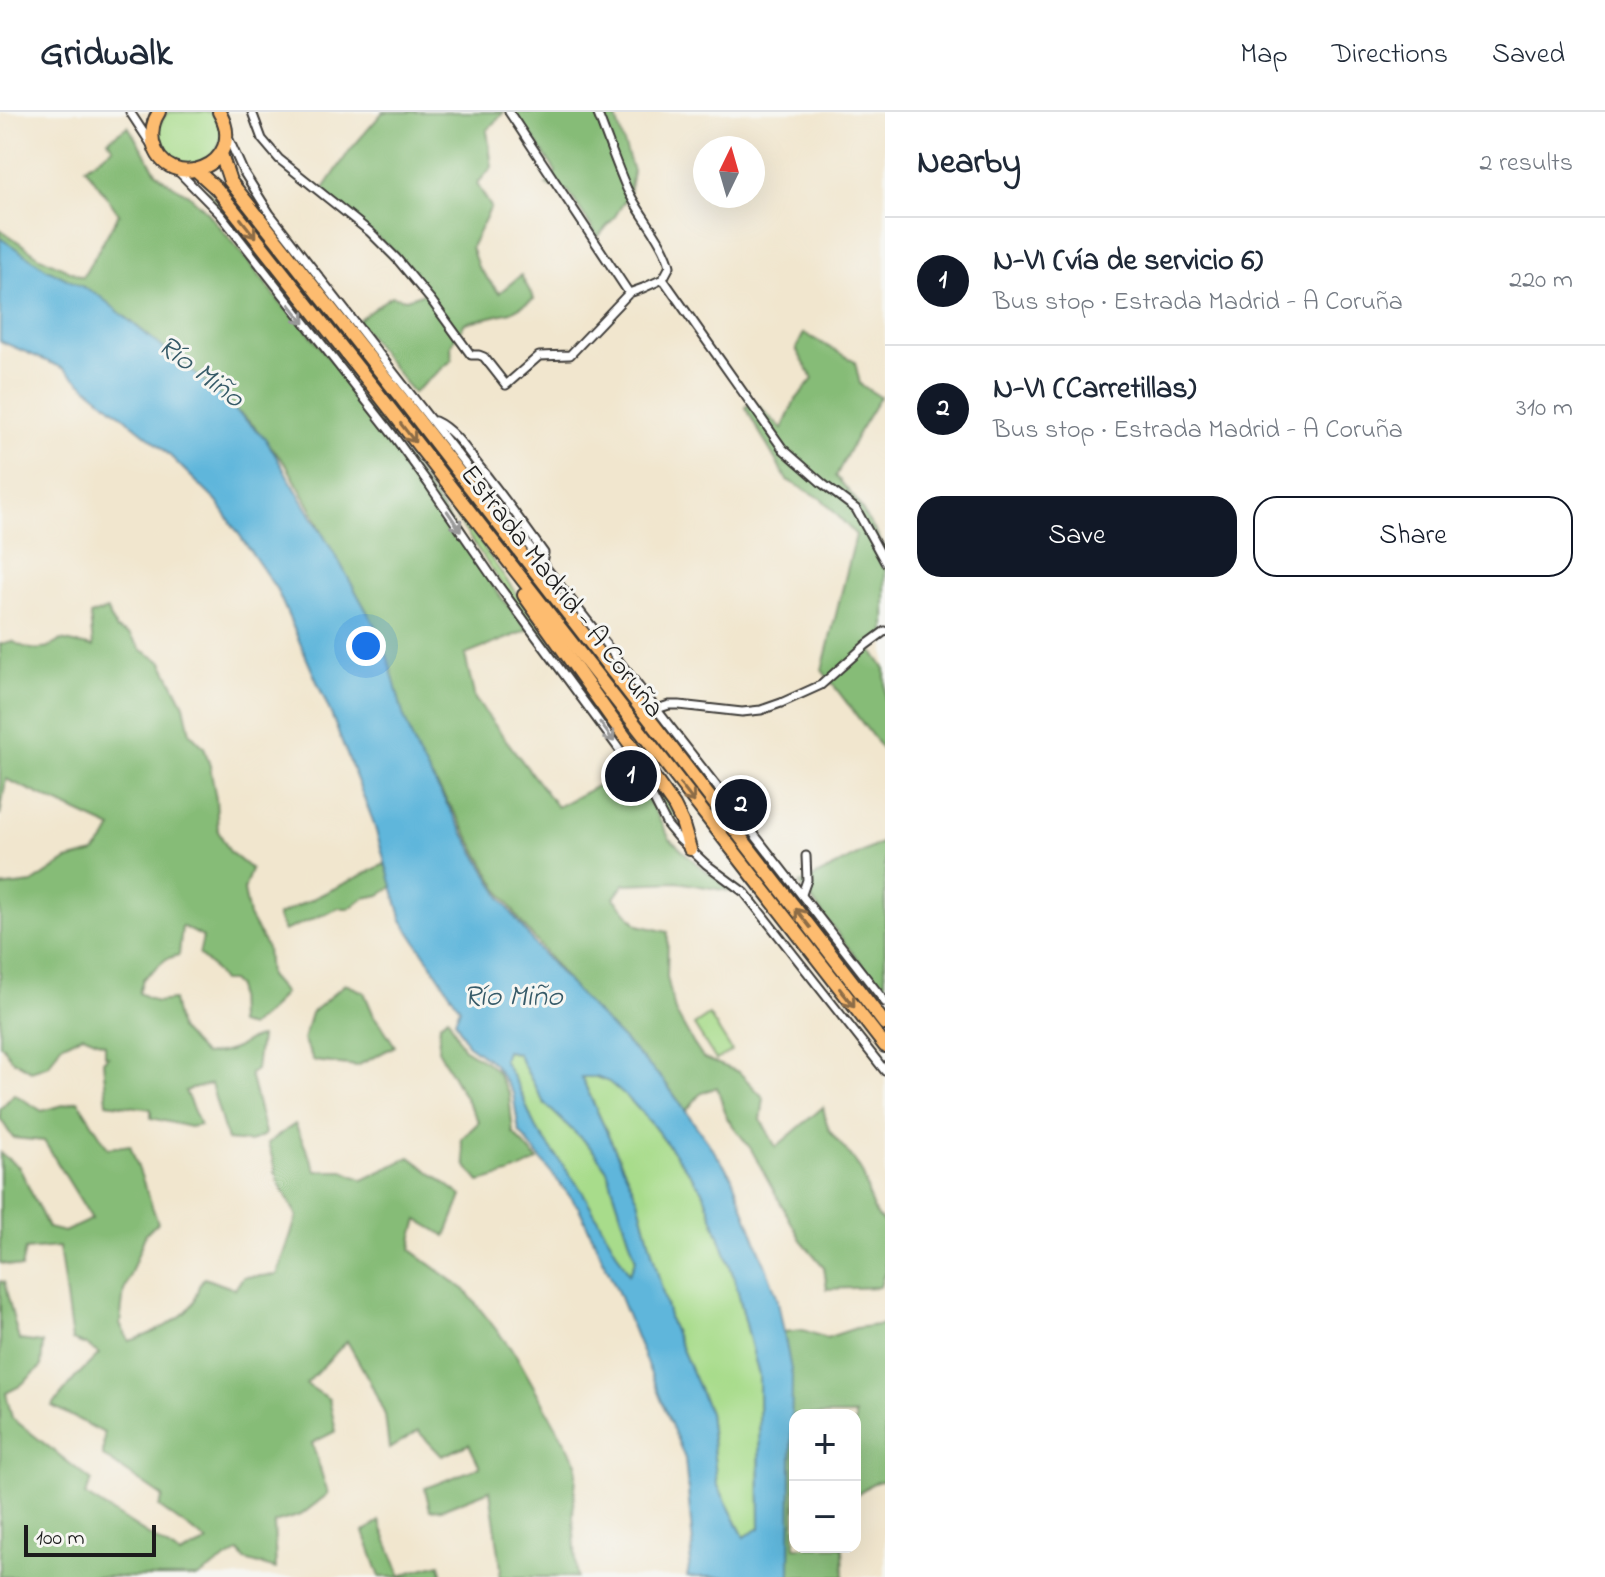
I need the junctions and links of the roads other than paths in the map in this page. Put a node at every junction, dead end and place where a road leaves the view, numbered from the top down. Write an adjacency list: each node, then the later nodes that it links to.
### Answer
1 (130, 112): 8 (street)
2 (219, 112): 7 (highway)
3 (252, 112): 13 (street)
4 (509, 112): 13 (street)
5 (597, 112): 12 (street)
6 (153, 116): 8 (highway)
7 (227, 135): 9 (highway); 17 (street)
8 (155, 148): 10 (highway)
9 (221, 154): 11 (highway); 22 (highway, Estrada Madrid - A Coruña, one-way to 9)
10 (175, 168): 11 (highway); 18 (street, one-way to 18)
11 (196, 170): 14 (highway, Estrada Madrid - A Coruña, one-way to 14)
12 (663, 279): 13 (street); 15 (street)
13 (629, 293)
14 (457, 497): 18 (highway); 23 (highway, Estrada Madrid - A Coruña, one-way to 23)
15 (885, 562)
16 (885, 631): 17 (street)
17 (657, 709): 20 (street)
18 (690, 849): 24 (street)
19 (806, 856): 20 (street)
20 (802, 894): 21 (street)
21 (885, 1002)
22 (885, 1024)
23 (885, 1046)
24 (885, 1071)

